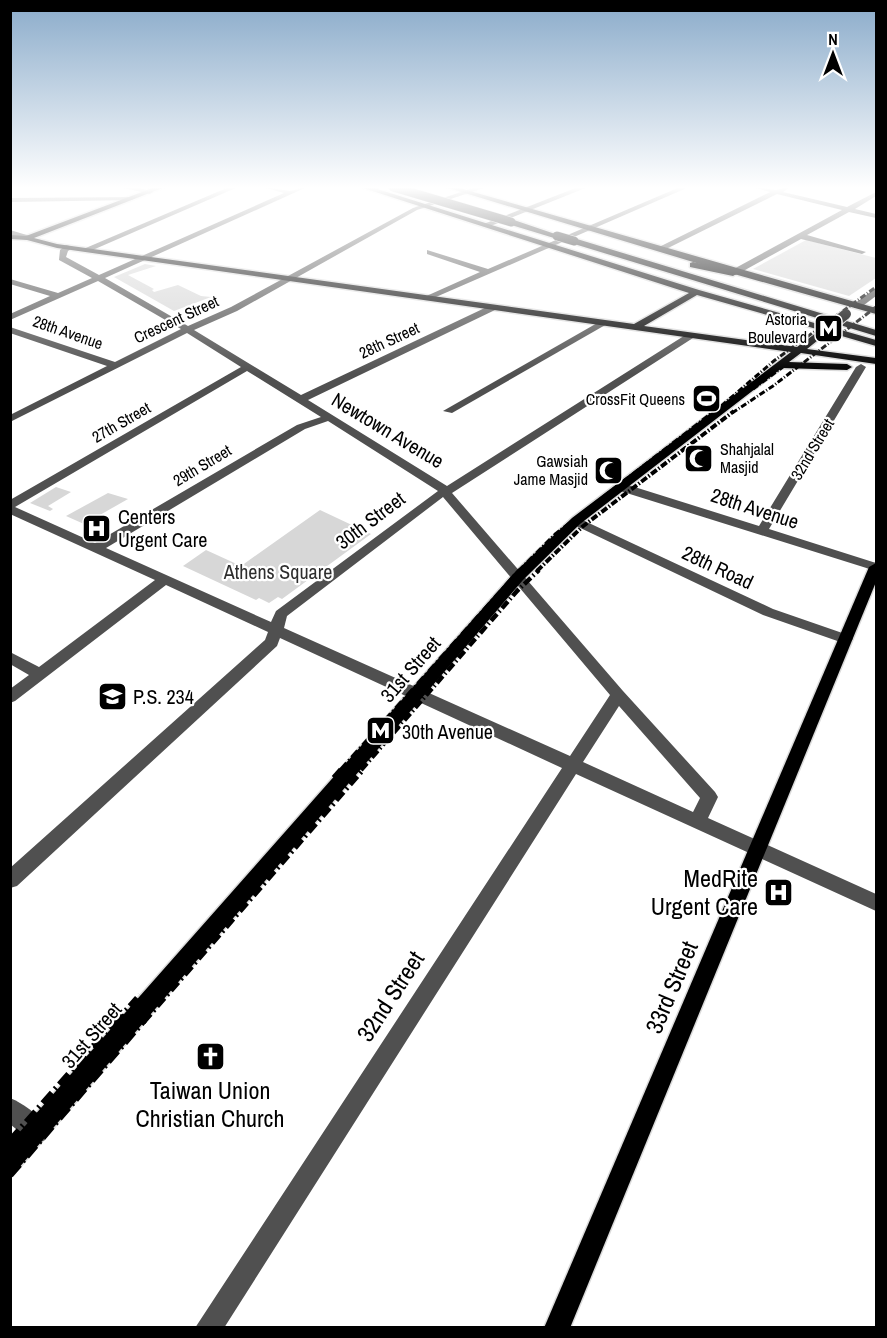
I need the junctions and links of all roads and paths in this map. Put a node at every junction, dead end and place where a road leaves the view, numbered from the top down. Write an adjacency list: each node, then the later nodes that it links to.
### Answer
1 (65, 249): 21 (street, Newtown Avenue)
2 (82, 249): 15 (main road)
3 (165, 249): 18 (street)
4 (341, 249): 22 (street, Crescent Street)
5 (533, 249): 19 (street)
6 (585, 249): 24 (main road)
7 (599, 249): 24 (highway)
8 (601, 249): 31 (highway)
9 (605, 249): 40 (highway)
10 (607, 249): 36 (highway)
11 (618, 249): 20 (highway)
12 (660, 249): 20 (main road)
13 (776, 249): 20 (street)
14 (852, 249): 17 (street)
15 (85, 250): 18 (main road)
16 (430, 252): 19 (street)
17 (862, 252)
18 (146, 258): 21 (street); 22 (main road)
19 (489, 272): 27 (street)
20 (733, 273): 29 (main road)
21 (100, 278): 26 (street); 38 (street, Newtown Avenue)
22 (288, 278): 27 (main road); 38 (street, Crescent Street)
23 (10, 281): 26 (street)
24 (696, 292): 31 (main road); 37 (main road)
25 (876, 292): 29 (street, 31st Street)
26 (59, 296): 32 (street)
27 (426, 298): 28 (main road)
28 (492, 308): 34 (main road); 50 (street, 28th Street)
29 (852, 310): 30 (main road); 33 (main road); 35 (main road, 31st Street, bridge)
30 (876, 311)
31 (782, 316): 35 (main road)
32 (10, 317)
33 (876, 318)
34 (602, 324): 37 (main road); 53 (street)
35 (828, 327): 42 (main road); 43 (main road, 31st Street)
36 (876, 327)
37 (634, 328): 41 (main road)
38 (187, 329): 45 (street, Crescent Street); 47 (street, Newtown Avenue)
39 (10, 330): 45 (street, 28th Avenue)
40 (876, 333)
41 (690, 336): 43 (main road); 57 (street, 30th Street)
42 (876, 343)
43 (796, 351): 44 (main road); 46 (main road, 31st Street)
44 (876, 361)
45 (114, 365): 52 (street, Crescent Street)
46 (778, 365): 48 (main road); 56 (main road, 31st Street)
47 (247, 367): 50 (street, Newtown Avenue); 58 (street, 27th Street)
48 (861, 367): 49 (main road); 60 (street, 32nd Street)
49 (876, 367)
50 (299, 400): 54 (street, Newtown Avenue)
51 (10, 405): 52 (street)
52 (26, 411): 55 (street, Crescent Street)
53 (448, 411)
54 (328, 418): 57 (street, Newtown Avenue); 61 (street, 29th Street)
55 (10, 419)
56 (621, 487): 59 (main road, 31st Street); 60 (street, 28th Avenue)
57 (445, 492): 63 (street, Newtown Avenue); 65 (street, 30th Street)
58 (10, 507): 61 (street)
59 (576, 521): 63 (main road, 31st Street); 66 (street, 28th Road)
60 (762, 531): 62 (street, 28th Avenue)
61 (96, 548): 64 (street)
62 (876, 567): 66 (main road, 33rd Street)
63 (518, 577): 69 (main road, 31st Street); 70 (street, Newtown Avenue)
64 (165, 579): 65 (street); 68 (street)
65 (276, 628): 69 (street); 75 (street, 30th Street)
66 (846, 639): 74 (main road, 33rd Street)
67 (10, 657): 68 (street)
68 (40, 674): 71 (street)
69 (419, 693): 72 (street); 78 (main road, 31st Street)
70 (618, 695): 72 (street, 32nd Street); 73 (street, Newtown Avenue)
71 (10, 697)
72 (572, 764): 73 (street); 80 (street, 32nd Street)
73 (698, 821): 74 (street)
74 (758, 849): 76 (street); 81 (main road, 33rd Street)
75 (10, 880)
76 (876, 903)
77 (10, 1109): 78 (street)
78 (37, 1132): 79 (main road, 31st Street)
79 (10, 1161)
80 (208, 1328)
81 (557, 1328)

